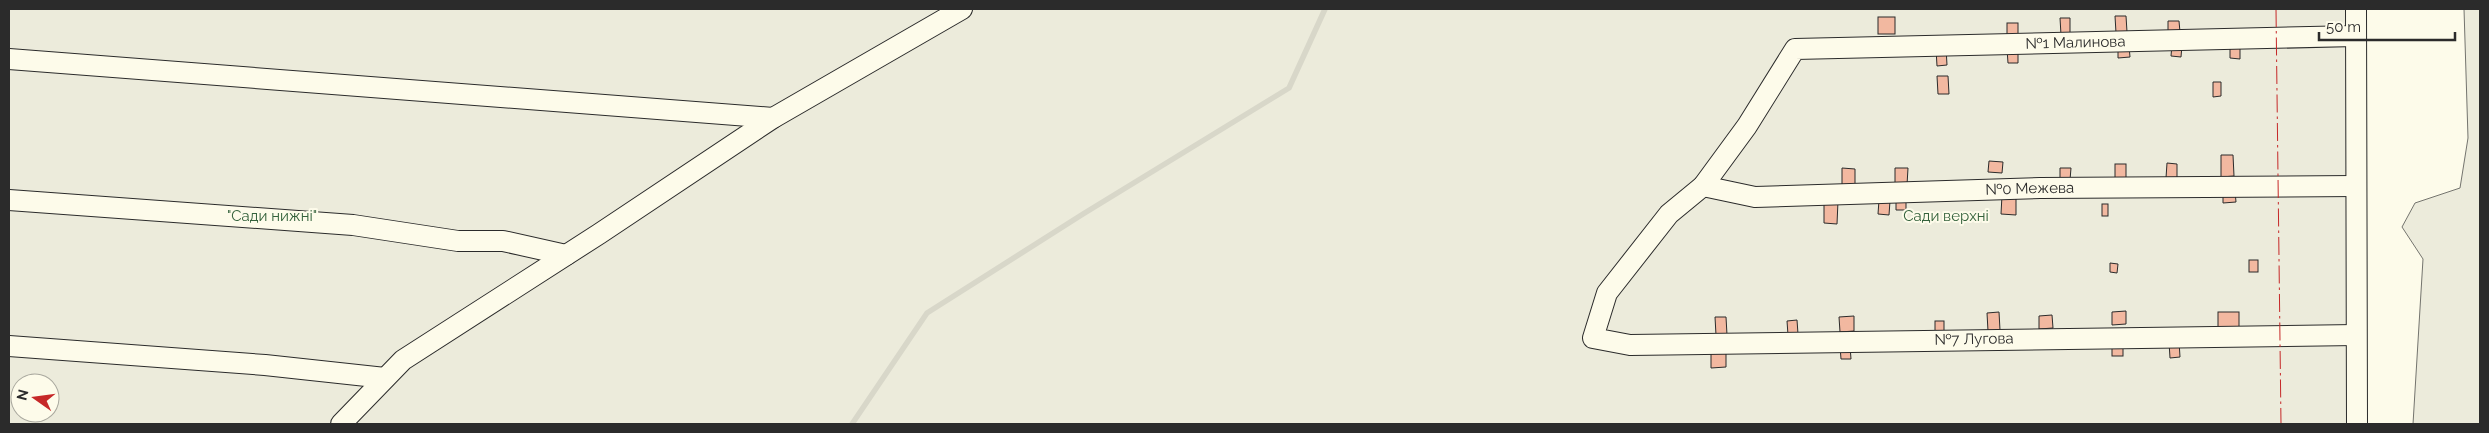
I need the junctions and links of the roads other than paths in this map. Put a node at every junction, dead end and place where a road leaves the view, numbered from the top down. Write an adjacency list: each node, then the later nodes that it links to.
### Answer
1 (962, 9): 5 (street)
2 (2356, 9): 3 (street)
3 (2356, 36): 6 (street, №1 Малинова); 7 (street)
4 (9, 59): 5 (street)
5 (772, 118): 9 (street)
6 (1703, 186): 7 (street, №0 Межева); 10 (street, №7 Лугова)
7 (2356, 186): 10 (street)
8 (9, 200): 9 (street)
9 (566, 255): 12 (street)
10 (2356, 335): 14 (street)
11 (9, 346): 12 (street)
12 (386, 378): 13 (street)
13 (341, 424)
14 (2357, 424)

